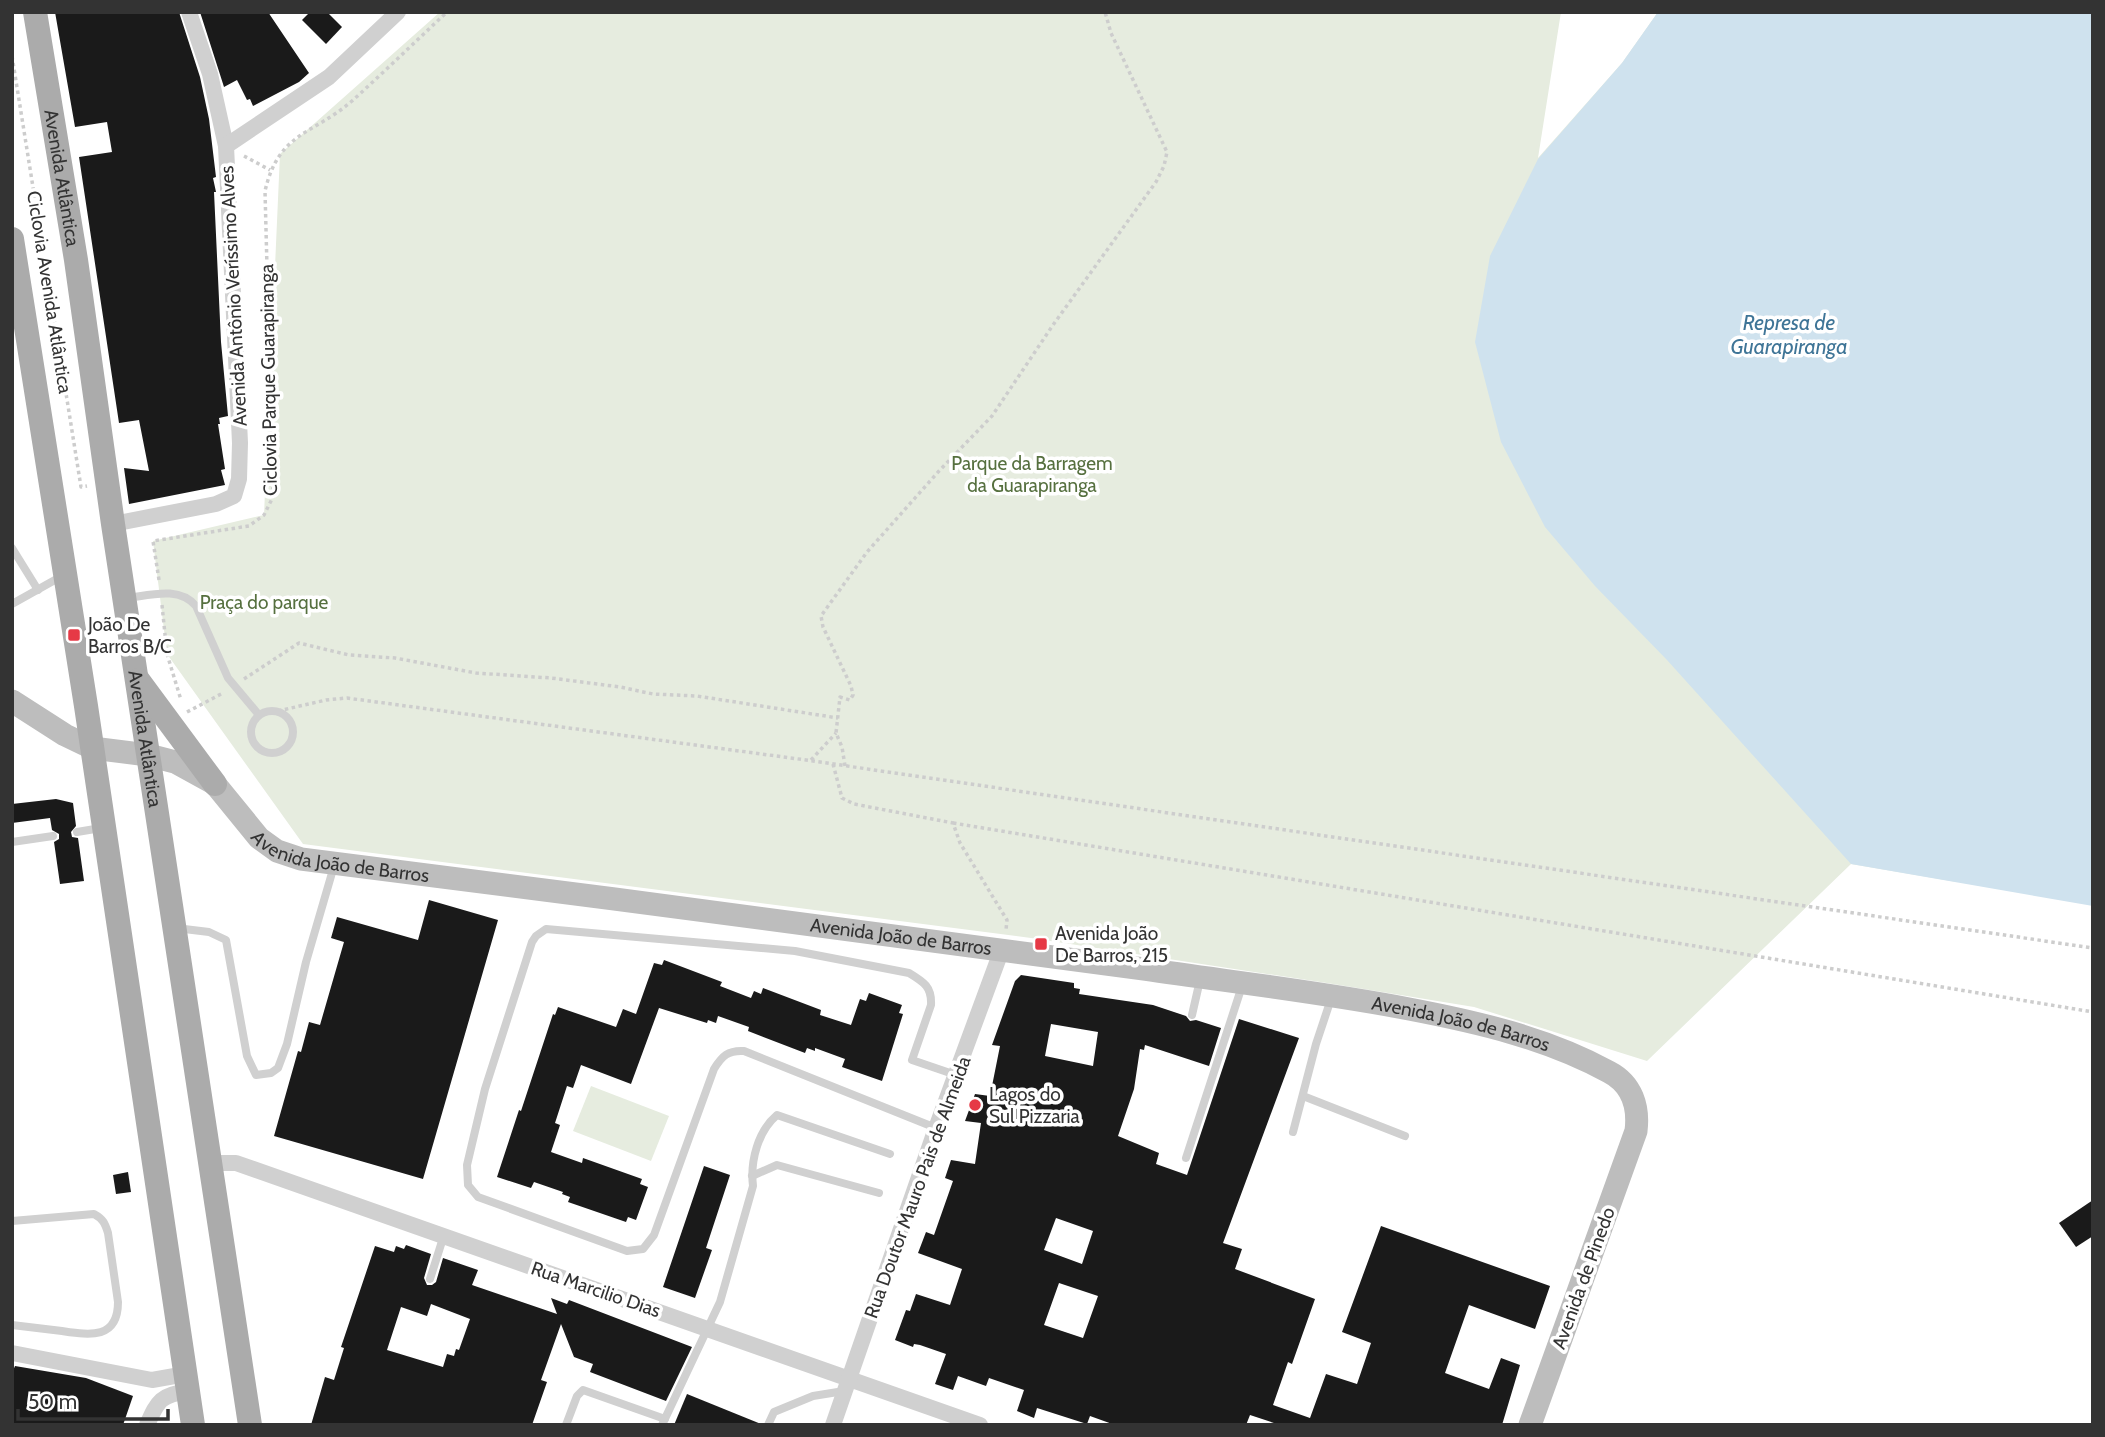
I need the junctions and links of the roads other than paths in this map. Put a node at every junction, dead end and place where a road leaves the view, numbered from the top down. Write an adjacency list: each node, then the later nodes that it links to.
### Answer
1 (35, 12): 6 (main road, Avenida Atlântica)
2 (189, 12): 4 (street)
3 (398, 12): 4 (street, Avenida Antônio Veríssimo Alves)
4 (226, 146): 6 (street, Avenida Antônio Veríssimo Alves)
5 (12, 239): 8 (main road)
6 (113, 524): 10 (main road, Avenida Atlântica)
7 (12, 548): 9 (lane)
8 (65, 575): 9 (lane); 15 (main road)
9 (38, 590): 11 (lane)
10 (124, 598): 12 (main road, Avenida Atlântica); 14 (lane)
11 (12, 604)
12 (136, 677): 16 (main road, Avenida Atlântica); 17 (main road)
13 (12, 701): 15 (street, Avenida João de Barros)
14 (259, 715): 14 (lane)
15 (92, 748): 16 (street, Avenida João de Barros); 18 (main road)
16 (148, 755): 17 (street, Avenida João de Barros); 23 (main road, Avenida Atlântica)
17 (215, 784): 22 (street, Avenida João de Barros)
18 (104, 827): 19 (lane); 46 (main road)
19 (77, 832)
20 (53, 836): 21 (lane)
21 (12, 842)
22 (334, 863): 23 (lane); 24 (street, Avenida João de Barros)
23 (174, 928): 37 (main road, Avenida Atlântica)
24 (1002, 949): 25 (street, Avenida João de Barros); 29 (street, Rua Doutor Mauro Pais de Almeida)
25 (1201, 977): 26 (street, Avenida João de Barros); 28 (lane)
26 (1243, 983): 27 (street, Avenida João de Barros); 36 (lane)
27 (1332, 996): 30 (lane); 32 (street, Avenida João de Barros)
28 (1192, 1016)
29 (952, 1074): 31 (street, Rua Doutor Mauro Pais de Almeida); 31 (lane)
30 (1303, 1096): 33 (lane); 34 (lane)
31 (933, 1127): 47 (street, Rua Doutor Mauro Pais de Almeida)
32 (1636, 1131): 56 (street, Avenida de Pinedo)
33 (1293, 1132)
34 (1405, 1136)
35 (890, 1154): 38 (lane)
36 (1186, 1158)
37 (210, 1163): 41 (street, Rua Marcilio Dias); 51 (main road, Avenida Atlântica)
38 (752, 1176): 39 (lane); 44 (lane)
39 (879, 1193)
40 (12, 1221): 43 (lane)
41 (444, 1235): 42 (lane); 44 (street, Rua Marcilio Dias)
42 (430, 1279)
43 (12, 1325)
44 (709, 1328): 47 (street, Rua Marcilio Dias); 48 (lane)
45 (12, 1353): 46 (street)
46 (187, 1382): 49 (street); 50 (main road)
47 (847, 1384): 53 (lane); 54 (street, Rua Doutor Mauro Pais de Almeida); 55 (street, Rua Marcilio Dias)
48 (664, 1422): 52 (lane)
49 (147, 1425)
50 (193, 1425)
51 (250, 1425)
52 (565, 1425)
53 (768, 1425)
54 (833, 1425)
55 (980, 1425)
56 (1530, 1425)

